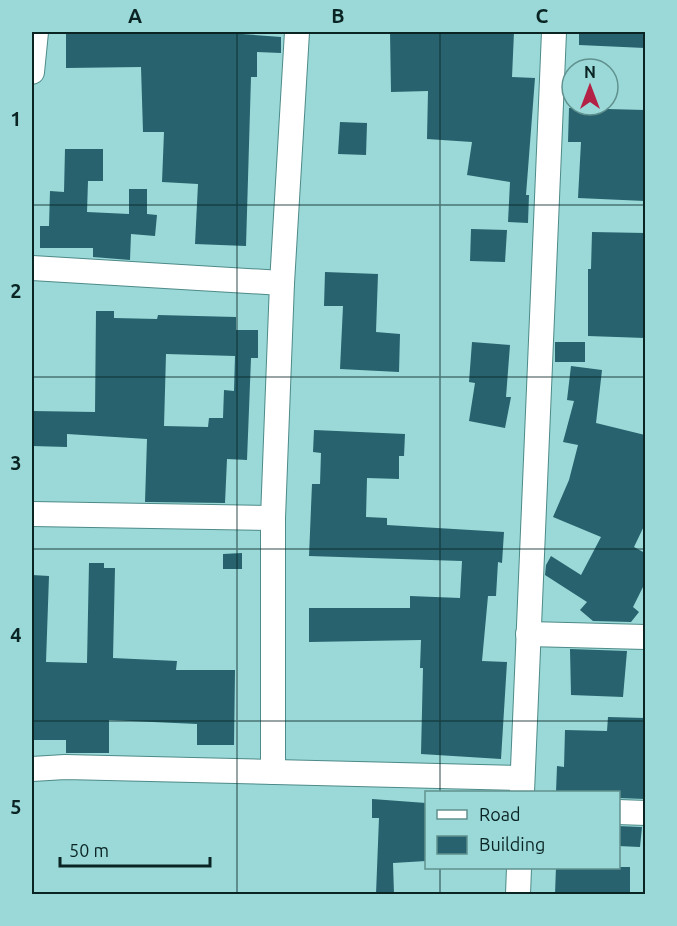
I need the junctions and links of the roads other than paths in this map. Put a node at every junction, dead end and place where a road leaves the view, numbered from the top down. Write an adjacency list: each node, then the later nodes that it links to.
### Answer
1 (36, 32): 4 (street)
2 (297, 32): 6 (street)
3 (554, 32): 9 (street)
4 (32, 72)
5 (32, 268): 6 (street)
6 (282, 283): 8 (street)
7 (32, 514): 8 (street)
8 (273, 518): 12 (street)
9 (528, 634): 10 (street); 13 (street)
10 (645, 637)
11 (32, 769): 12 (street)
12 (273, 772): 13 (street)
13 (522, 785)
14 (620, 812): 15 (street)
15 (645, 813)
16 (519, 869): 17 (street)
17 (518, 894)

